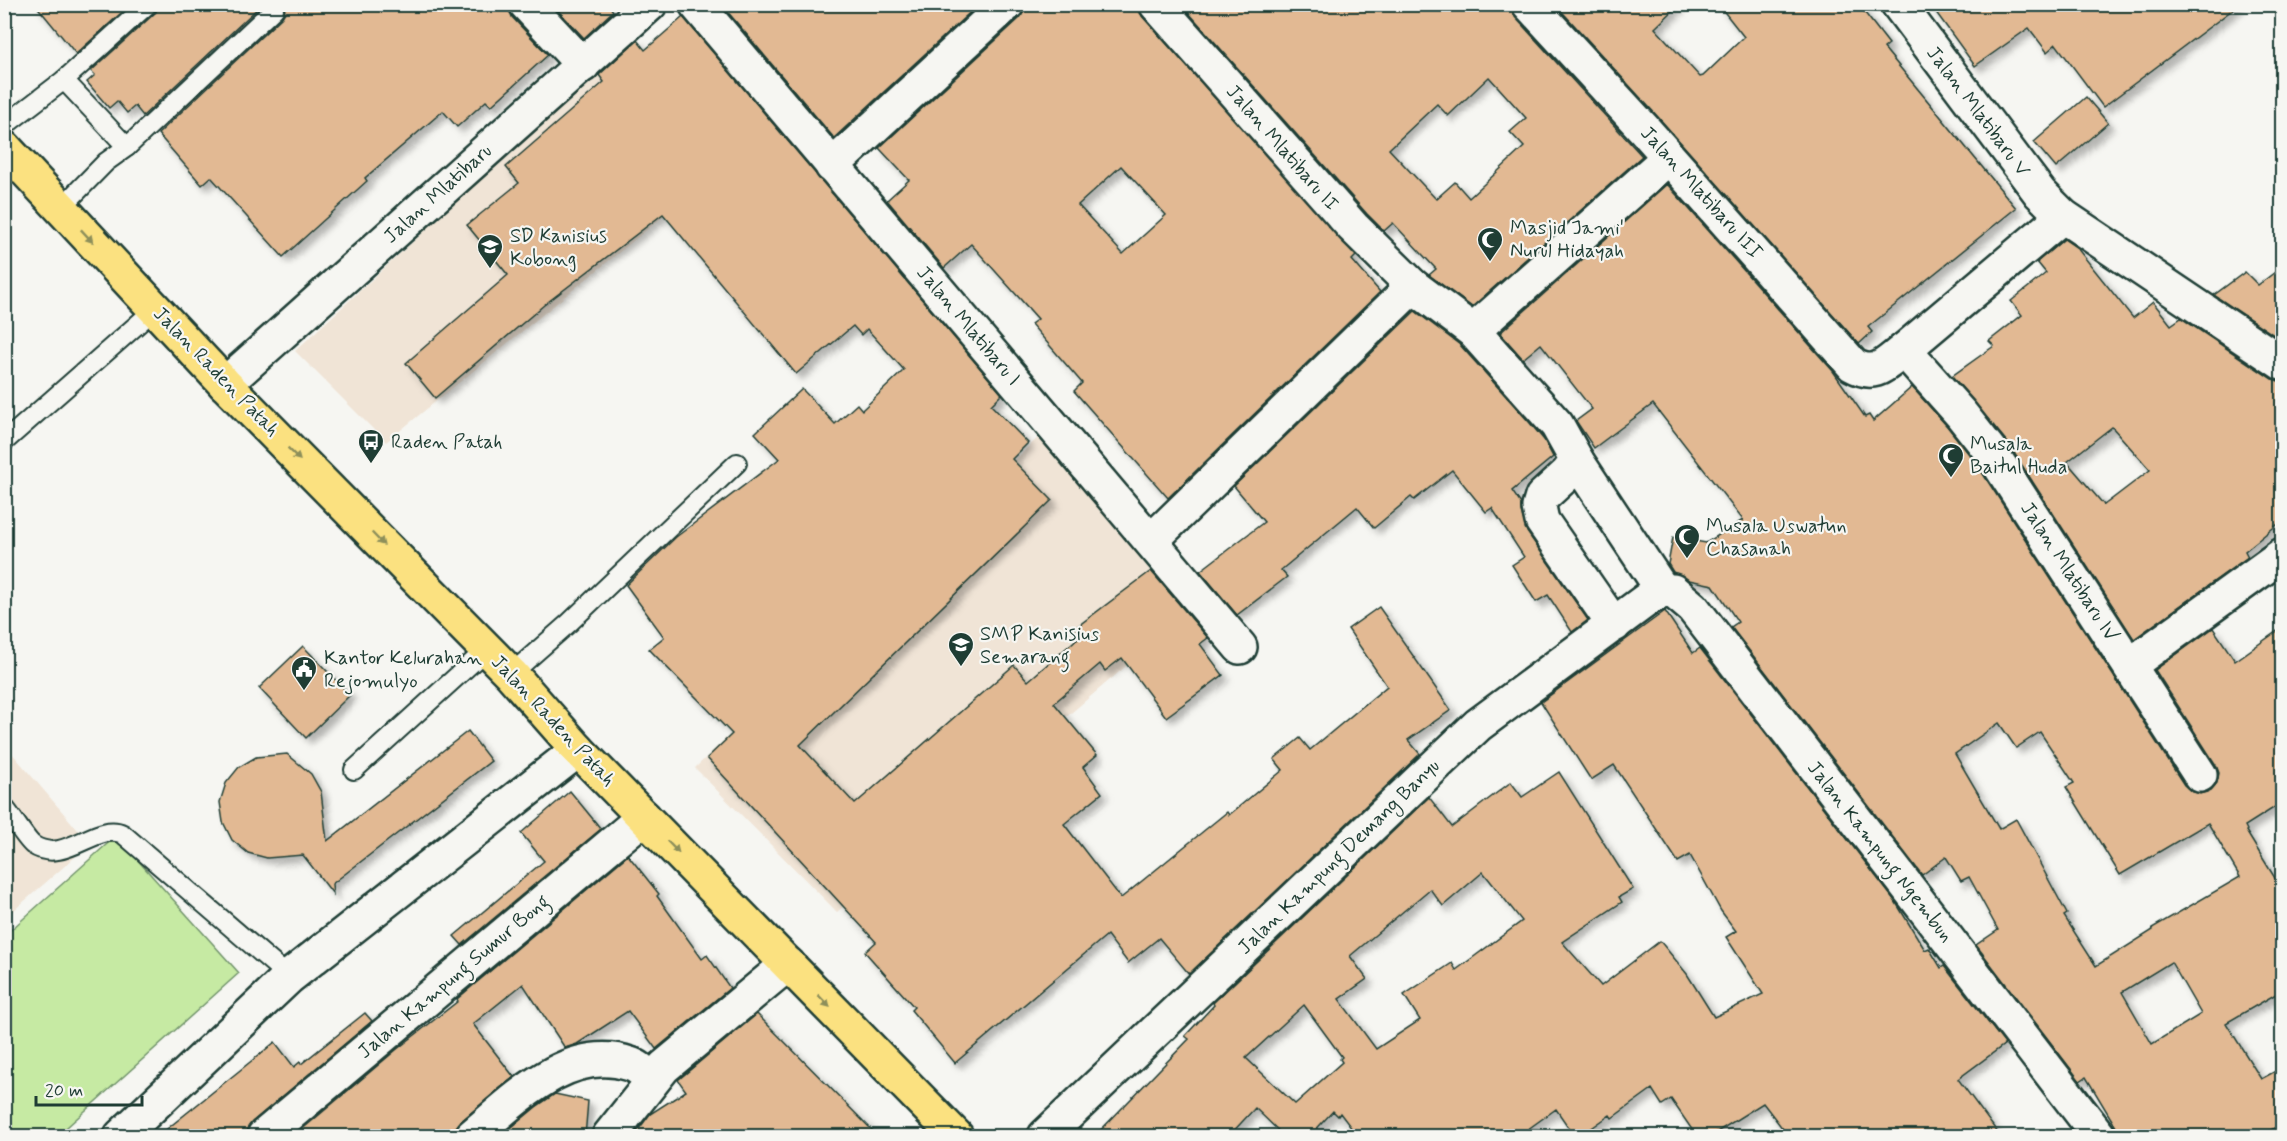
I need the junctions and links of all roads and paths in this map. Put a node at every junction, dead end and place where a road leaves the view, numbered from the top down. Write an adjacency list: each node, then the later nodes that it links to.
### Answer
1 (148, 4): 11 (lane)
2 (526, 4): 10 (street)
3 (650, 4): 10 (street, Jalan Mlatibaru)
4 (696, 4): 16 (street, Jalan Mlatibaru I)
5 (1007, 4): 16 (street)
6 (1156, 4): 19 (street, Jalan Mlatibaru II)
7 (1529, 4): 15 (street, Jalan Mlatibaru III)
8 (1898, 4): 18 (street, Jalan Mlatibaru V)
9 (274, 9): 14 (lane)
10 (583, 65): 24 (street, Jalan Mlatibaru)
11 (64, 80): 12 (lane); 14 (lane)
12 (4, 126)
13 (4, 147): 17 (highway, Jalan Raden Patah)
14 (127, 147): 17 (lane)
15 (1668, 158): 21 (street); 22 (street, Jalan Mlatibaru III)
16 (832, 166): 28 (street, Jalan Mlatibaru I)
17 (61, 208): 20 (highway, Jalan Raden Patah, one-way to 20)
18 (2063, 216): 22 (street); 23 (street)
19 (1413, 286): 21 (street, Jalan Mlatibaru II); 28 (street)
20 (155, 309): 24 (highway, Jalan Raden Patah); 25 (lane)
21 (1473, 331): 26 (street, Jalan Mlatibaru II)
22 (1904, 350): 34 (street, Jalan Mlatibaru IV)
23 (2283, 363)
24 (225, 384): 33 (highway, Jalan Raden Patah, one-way to 33)
25 (4, 442)
26 (1577, 461): 30 (street, Jalan Mlatibaru II); 31 (street)
27 (736, 463): 35 (lane)
28 (1150, 541): 32 (street, Jalan Mlatibaru I)
29 (2283, 555): 34 (street)
30 (1656, 595): 31 (street, Jalan Kampung Demang Banyu); 50 (street, Jalan Kampung Ngembun)
31 (1614, 625): 49 (street, Jalan Kampung Demang Banyu)
32 (1240, 647)
33 (487, 650): 35 (highway, Jalan Raden Patah); 37 (lane)
34 (2130, 665): 38 (street, Jalan Mlatibaru IV)
35 (511, 674): 36 (highway, Jalan Raden Patah)
36 (578, 750): 40 (highway, Jalan Raden Patah); 42 (street)
37 (354, 770)
38 (2200, 775)
39 (7, 815): 42 (lane)
40 (644, 817): 41 (highway, Jalan Raden Patah, one-way to 41); 46 (street, Jalan Kampung Sumur Bong)
41 (788, 964): 43 (street); 44 (highway, Jalan Raden Patah, one-way to 44)
42 (289, 976): 45 (street)
43 (653, 1080): 47 (street); 48 (street)
44 (942, 1132)
45 (121, 1137)
46 (264, 1137)
47 (472, 1137)
48 (609, 1137)
49 (1045, 1137)
50 (2100, 1137)

